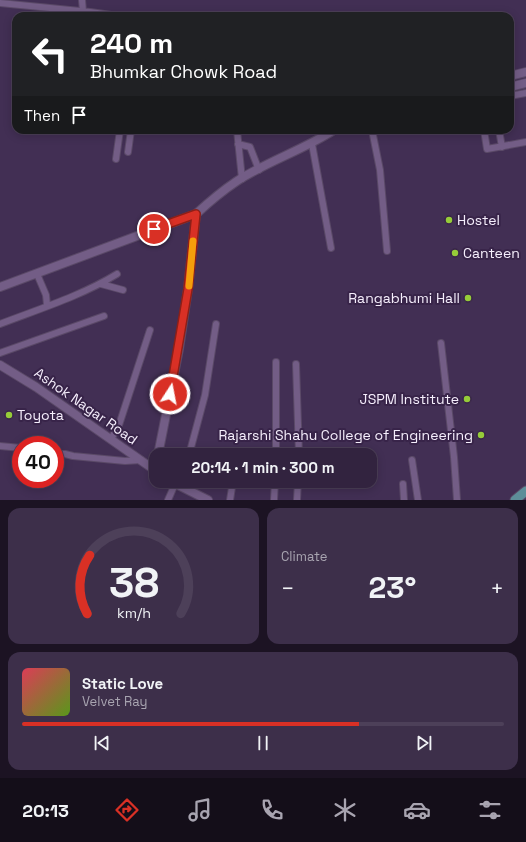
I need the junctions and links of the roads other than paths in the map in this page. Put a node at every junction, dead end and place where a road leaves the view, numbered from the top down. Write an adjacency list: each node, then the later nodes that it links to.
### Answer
1 (50, 0): 4 (street)
2 (82, 0): 5 (street)
3 (0, 3): 4 (street)
4 (48, 8): 5 (street)
5 (83, 11)
6 (526, 72): 7 (street)
7 (514, 75)
8 (526, 83): 9 (street)
9 (514, 86)
10 (526, 93): 11 (street)
11 (514, 95)
12 (119, 134): 24 (street)
13 (130, 134): 23 (street)
14 (237, 134): 20 (street)
15 (328, 134): 21 (street)
16 (373, 134): 29 (street)
17 (485, 134): 22 (street)
18 (500, 134): 22 (street)
19 (526, 142): 22 (street)
20 (238, 144): 25 (street); 26 (street)
21 (312, 144): 25 (street); 28 (street)
22 (502, 146)
23 (128, 152)
24 (116, 159)
25 (259, 170): 26 (street)
26 (242, 179): 27 (street)
27 (196, 214): 30 (street); 48 (street)
28 (331, 248)
29 (387, 251)
30 (37, 274): 33 (street); 35 (street)
31 (117, 274): 32 (street)
32 (101, 284): 34 (street); 35 (street)
33 (0, 287)
34 (123, 290)
35 (47, 305): 37 (street)
36 (104, 316): 41 (street)
37 (0, 324)
38 (216, 324): 49 (street)
39 (150, 330): 45 (street)
40 (441, 343): 70 (street)
41 (0, 353)
42 (276, 362): 50 (street)
43 (296, 364): 51 (street)
44 (0, 365): 45 (street, Ashok Nagar Road)
45 (111, 439): 53 (street, Ashok Nagar Road)
46 (0, 446): 47 (street)
47 (12, 447)
48 (159, 448)
49 (191, 448)
50 (276, 448)
51 (299, 448)
52 (64, 454): 53 (street)
53 (141, 460): 55 (street, Ashok Nagar Road)
54 (412, 460): 69 (street)
55 (149, 465)
56 (403, 484): 68 (street)
57 (174, 488): 63 (street)
58 (186, 488): 64 (street)
59 (232, 488): 65 (street)
60 (275, 488): 66 (street)
61 (298, 488): 67 (street)
62 (526, 491): 71 (main road)
63 (168, 500)
64 (207, 500)
65 (230, 500)
66 (274, 500)
67 (297, 500)
68 (404, 500)
69 (418, 500)
70 (457, 500)
71 (515, 500)

